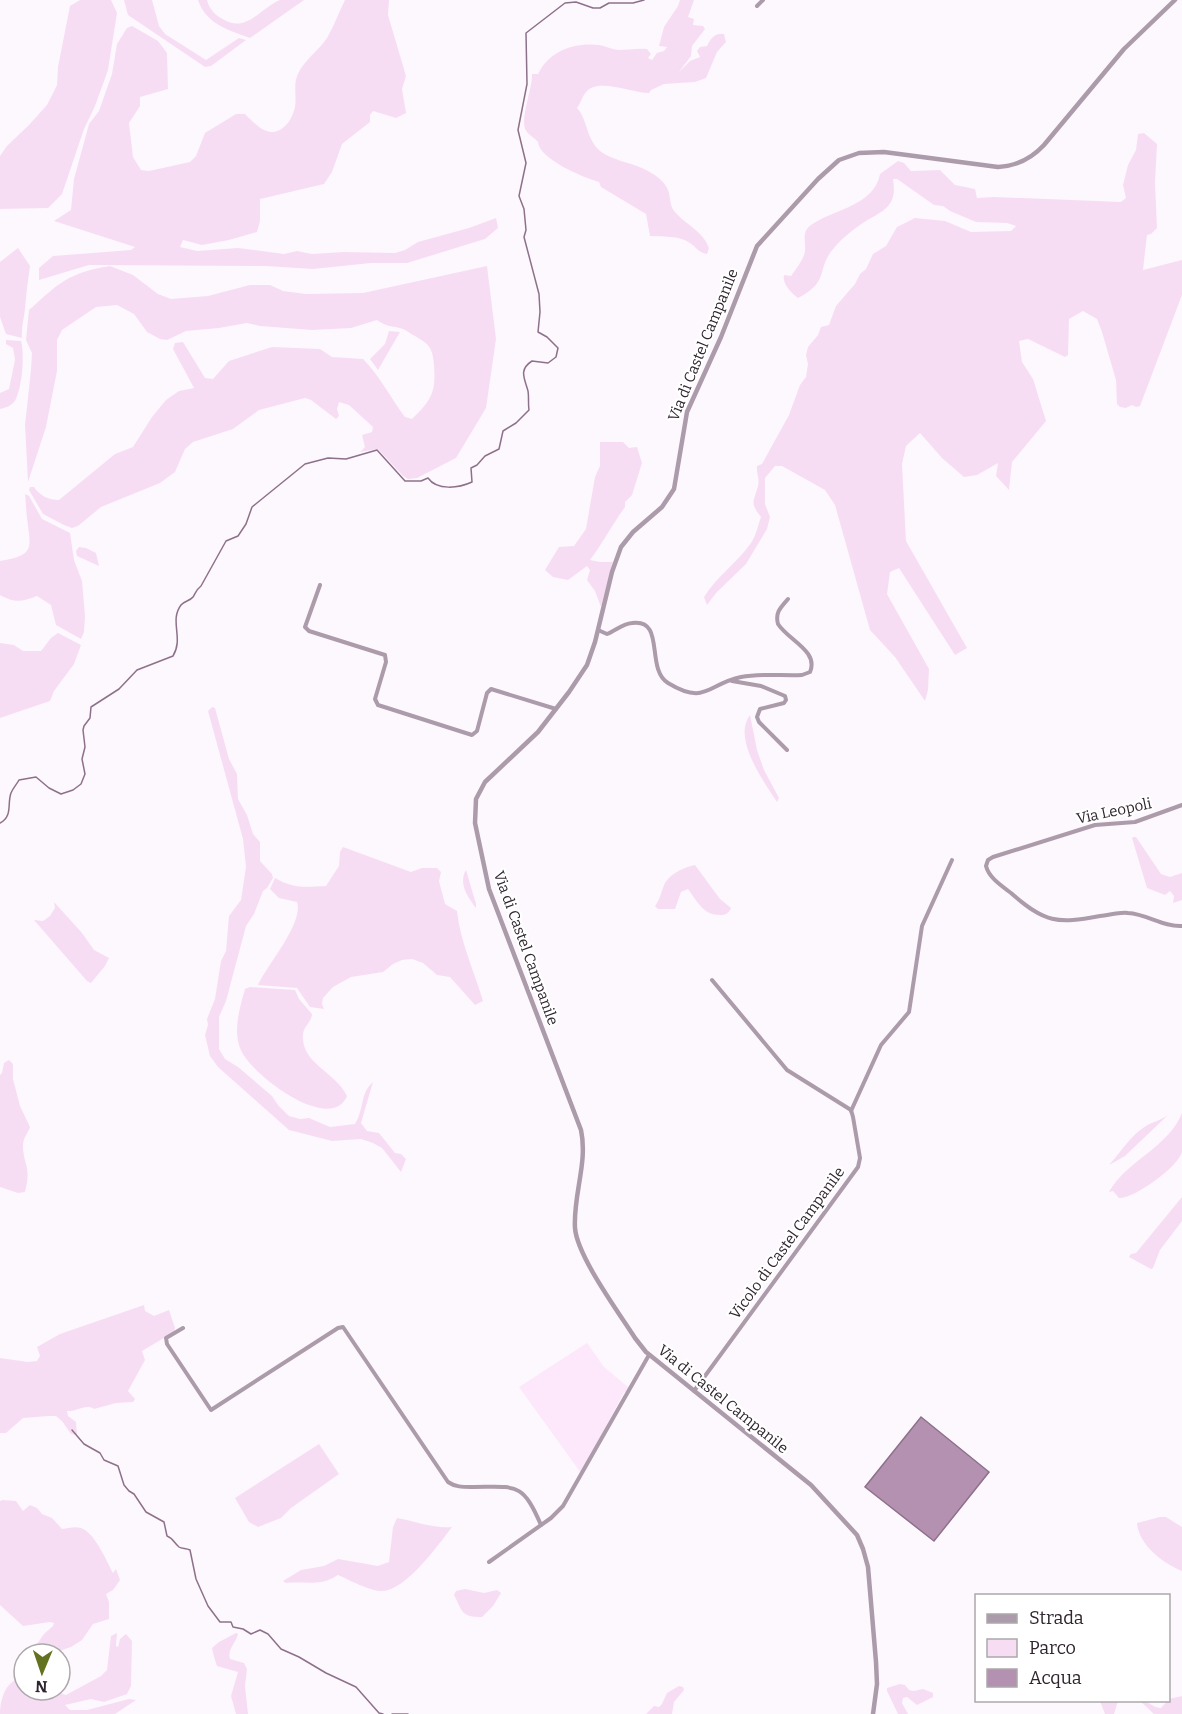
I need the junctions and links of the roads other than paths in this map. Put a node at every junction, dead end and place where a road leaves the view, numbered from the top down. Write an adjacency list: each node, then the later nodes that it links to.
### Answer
1 (763, 0): 3 (street)
2 (1175, 0): 6 (street, Via di Castel Campanile)
3 (757, 6)
4 (320, 585): 8 (street)
5 (788, 600): 7 (street)
6 (598, 630): 7 (street); 8 (street, Via di Castel Campanile)
7 (728, 682): 9 (street)
8 (556, 709): 16 (street, Via di Castel Campanile)
9 (787, 750)
10 (1182, 806): 12 (street, Via Leopoli)
11 (952, 860): 14 (street)
12 (1182, 926)
13 (712, 980): 14 (street)
14 (851, 1111): 17 (street, Vicolo di Castel Campanile)
15 (183, 1328): 18 (street)
16 (648, 1354): 17 (street, Via di Castel Campanile); 18 (street)
17 (694, 1392): 20 (street, Via di Castel Campanile)
18 (541, 1525): 19 (street)
19 (489, 1562)
20 (873, 1714)

